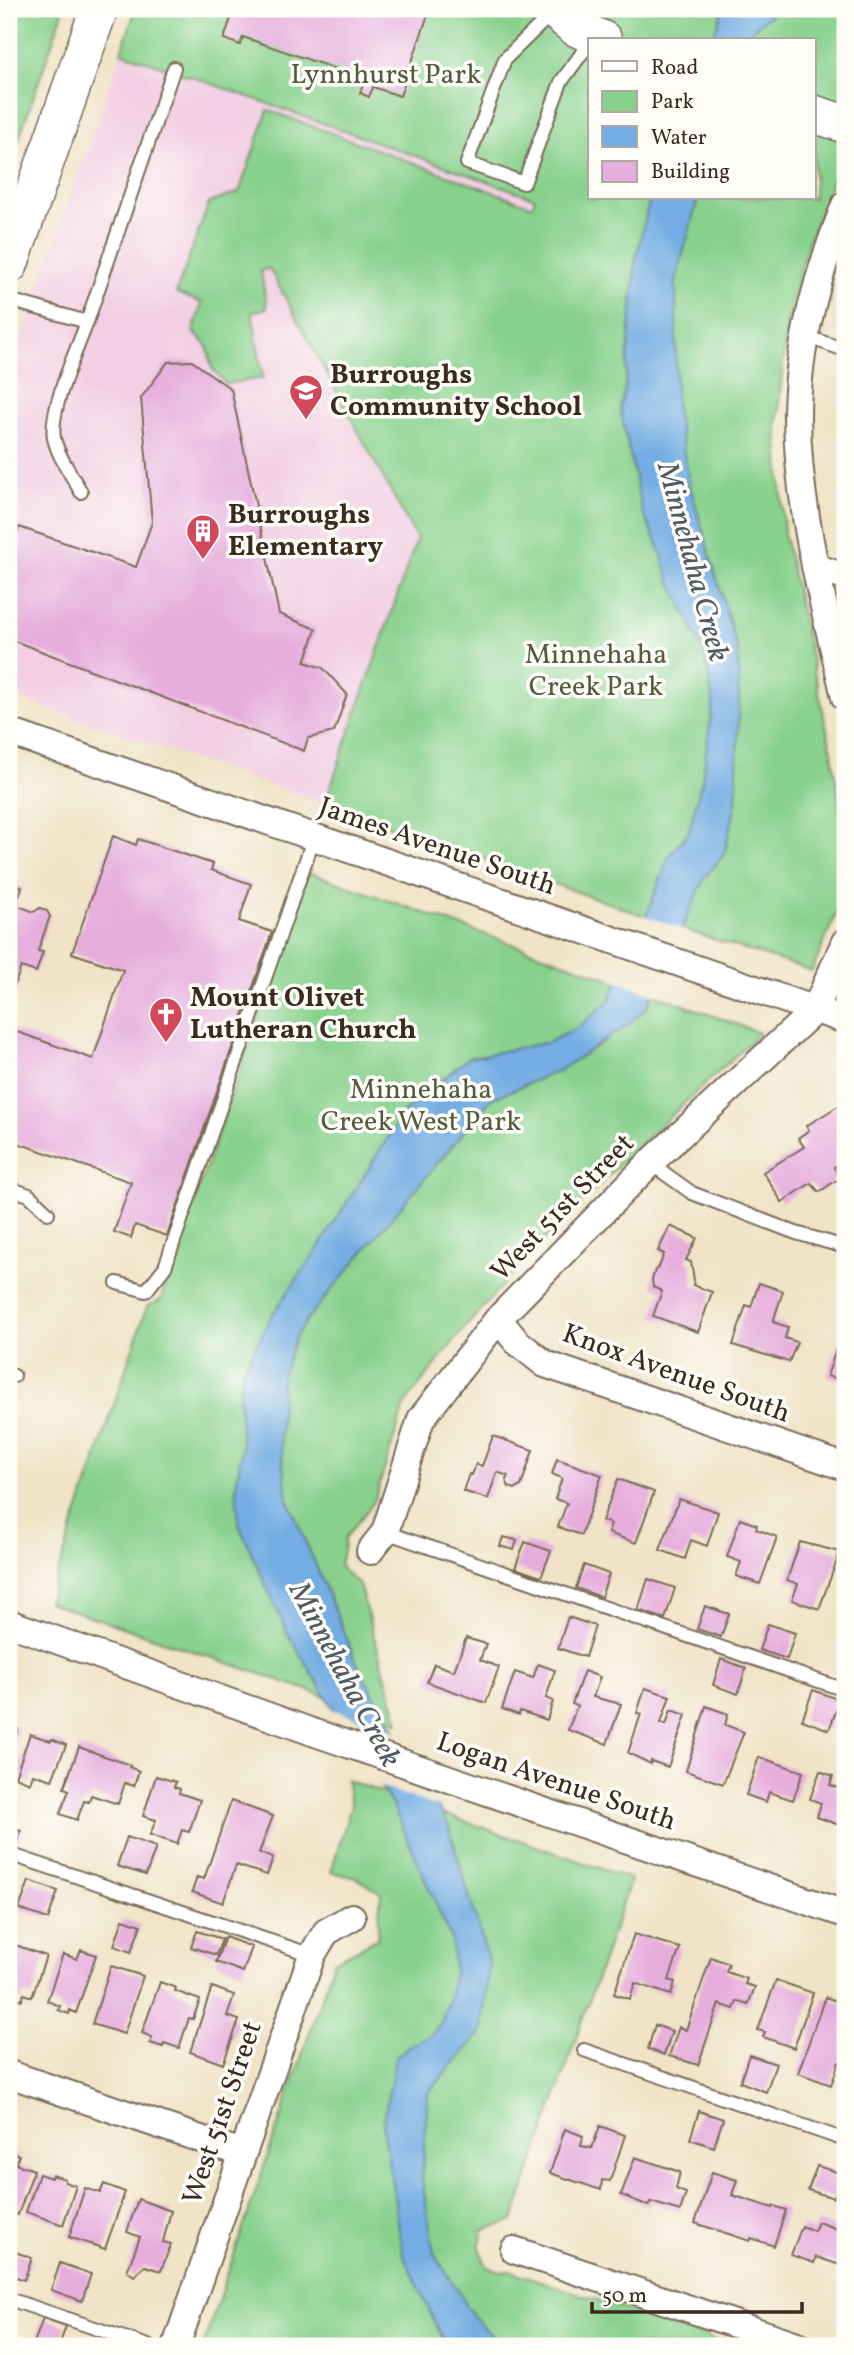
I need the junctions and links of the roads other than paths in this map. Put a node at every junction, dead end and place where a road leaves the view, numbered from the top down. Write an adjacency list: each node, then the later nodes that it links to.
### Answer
1 (99, 9): 9 (main road)
2 (554, 9): 3 (main road); 4 (lane)
3 (592, 38)
4 (588, 49)
5 (174, 68): 11 (lane)
6 (816, 115): 7 (main road)
7 (845, 124)
8 (845, 205): 12 (street)
9 (9, 265)
10 (9, 300): 11 (lane)
11 (87, 322): 14 (lane)
12 (805, 336): 13 (lane); 15 (street)
13 (845, 350)
14 (81, 492)
15 (815, 567): 16 (street); 17 (street)
16 (845, 577)
17 (845, 697)
18 (9, 732): 19 (street, James Avenue South)
19 (314, 837): 21 (street, James Avenue South); 27 (lane)
20 (845, 942): 21 (street, West 51st Street)
21 (815, 1010): 22 (street, James Avenue South); 23 (street, West 51st Street)
22 (845, 1020)
23 (650, 1163): 26 (lane); 28 (street, West 51st Street)
24 (9, 1188): 25 (lane)
25 (48, 1213)
26 (845, 1247)
27 (117, 1283)
28 (498, 1320): 29 (street, Knox Avenue South); 30 (street, West 51st Street)
29 (845, 1467)
30 (378, 1541): 32 (lane)
31 (9, 1623): 34 (street, Logan Avenue South)
32 (845, 1690)
33 (9, 1854): 36 (lane)
34 (845, 1914)
35 (352, 1917): 36 (street, West 51st Street)
36 (312, 1955): 40 (street, West 51st Street)
37 (584, 2050): 39 (lane)
38 (9, 2074): 40 (street)
39 (845, 2140)
40 (242, 2153): 44 (street, West 51st Street)
41 (514, 2250): 45 (street)
42 (9, 2299): 43 (lane)
43 (148, 2346)
44 (176, 2346)
45 (800, 2346)

